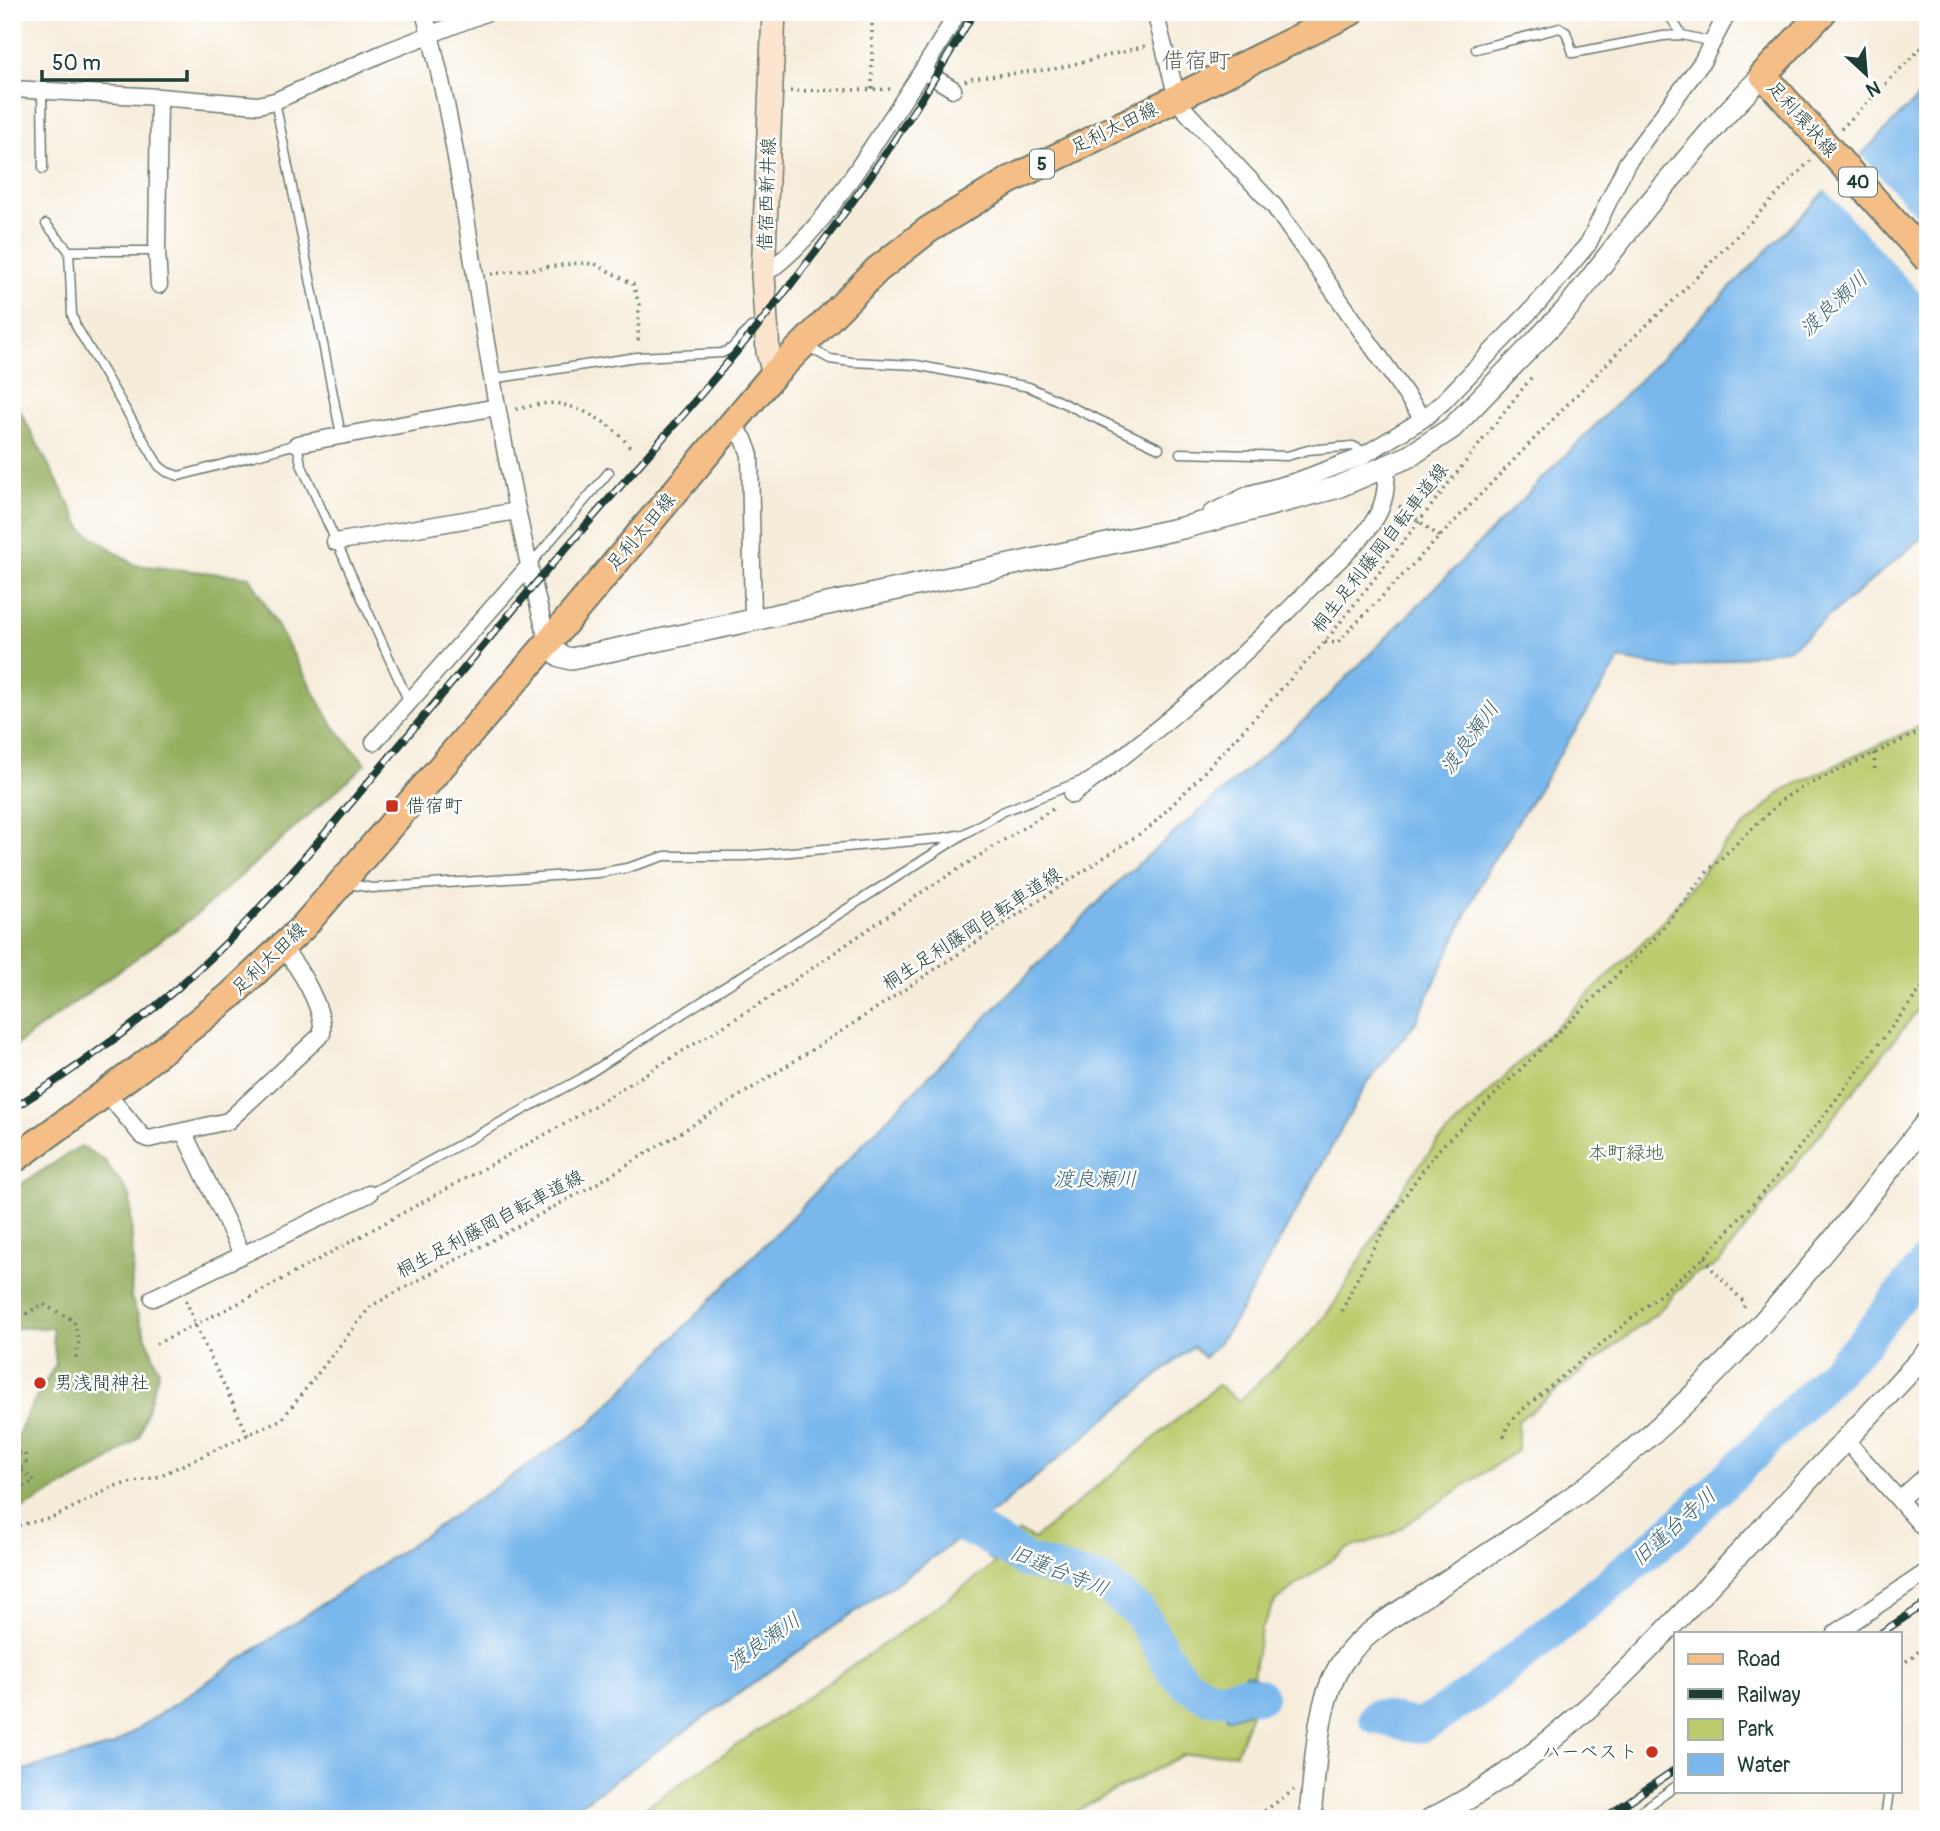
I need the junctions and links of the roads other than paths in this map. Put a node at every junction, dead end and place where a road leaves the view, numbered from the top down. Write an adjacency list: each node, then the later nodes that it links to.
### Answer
1 (424, 12): 10 (street)
2 (488, 12): 10 (street)
3 (774, 12): 27 (main road, 借宿西新井線)
4 (958, 12): 14 (street)
5 (1155, 12): 20 (street)
6 (1351, 12): 20 (main road, 足利太田線 / 5)
7 (1667, 12): 11 (lane)
8 (1728, 12): 12 (street)
9 (1823, 12): 15 (main road, 足利環状線)
10 (430, 35): 21 (street); 32 (street)
11 (1682, 35): 12 (lane); 13 (lane)
12 (1713, 42): 34 (street)
13 (1476, 49)
14 (923, 71): 17 (street); 27 (street)
15 (1763, 75): 26 (main road, 足利環状線 / 40, bridge); 41 (street)
16 (12, 89): 18 (street)
17 (953, 89)
18 (42, 92): 19 (street); 22 (lane)
19 (159, 97): 21 (street); 25 (street)
20 (1177, 98): 30 (main road, 足利太田線 / 5); 34 (street)
21 (275, 101): 36 (lane)
22 (43, 169)
23 (46, 223): 24 (lane)
24 (69, 251): 25 (lane); 37 (lane)
25 (157, 251): 28 (street)
26 (1928, 260)
27 (763, 275): 29 (main road, 借宿西新井線)
28 (159, 285)
29 (766, 324): 31 (main road, 借宿西新井線); 32 (lane)
30 (803, 344): 31 (main road, 足利太田線 / 5); 38 (lane)
31 (774, 374): 35 (main road, 足利太田線 / 5)
32 (492, 379): 33 (street)
33 (497, 407): 36 (street); 43 (street)
34 (1423, 419): 40 (street)
35 (732, 424): 47 (street); 48 (main road, 足利太田線 / 5)
36 (341, 435): 37 (street)
37 (296, 444): 45 (lane)
38 (1159, 448)
39 (1180, 453): 40 (lane)
40 (1367, 453): 44 (street)
41 (1387, 467): 44 (street); 51 (street)
42 (609, 472): 46 (lane)
43 (517, 511): 45 (street); 46 (street)
44 (1182, 528): 47 (street)
45 (335, 542): 49 (lane)
46 (530, 565): 48 (street); 49 (street)
47 (753, 620): 48 (street)
48 (548, 643): 54 (main road, 足利太田線 / 5)
49 (409, 703): 50 (street)
50 (374, 742)
51 (1105, 772): 52 (street); 53 (lane)
52 (1072, 795)
53 (964, 834): 54 (lane); 60 (lane)
54 (343, 882): 55 (main road, 足利太田線 / 5)
55 (282, 948): 56 (main road, 足利太田線 / 5); 58 (street)
56 (106, 1093): 58 (street); 59 (main road, 足利太田線 / 5)
57 (1928, 1120): 73 (street)
58 (183, 1131): 61 (street)
59 (12, 1161)
60 (369, 1194): 61 (street)
61 (242, 1254): 62 (street)
62 (153, 1298)
63 (1928, 1352): 64 (street)
64 (1846, 1440): 66 (street); 70 (street)
65 (1928, 1474): 66 (street)
66 (1899, 1500): 67 (street)
67 (1928, 1532)
68 (1928, 1571): 69 (street)
69 (1837, 1632)
70 (1672, 1633): 74 (street)
71 (1674, 1787): 75 (lane)
72 (1889, 1792): 76 (lane)
73 (1312, 1819)
74 (1430, 1819)
75 (1630, 1819)
76 (1885, 1819)

